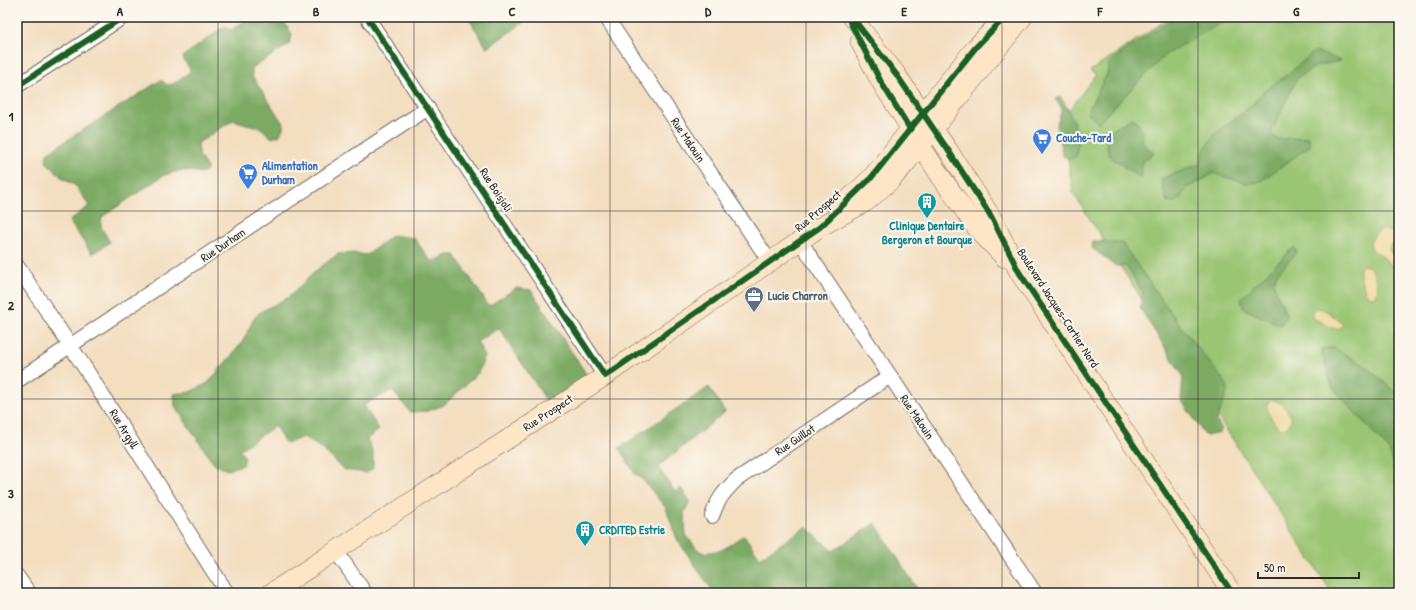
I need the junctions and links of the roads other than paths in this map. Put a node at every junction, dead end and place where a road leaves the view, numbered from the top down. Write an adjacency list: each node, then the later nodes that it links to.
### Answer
1 (123, 17): 8 (street)
2 (367, 17): 9 (street, Rue Boisjoli)
3 (606, 17): 16 (street, Rue Malouin)
4 (847, 17): 11 (street, Boulevard Jacques-Cartier Nord)
5 (852, 17): 10 (street, Boulevard Jacques-Cartier Nord)
6 (1005, 17): 10 (street, Rue Prospect)
7 (1023, 17): 12 (street, Rue Prospect)
8 (17, 86)
9 (428, 108): 19 (street, Rue Durham); 20 (street, Rue Boisjoli)
10 (922, 113): 11 (street, Rue Prospect); 12 (street, Boulevard Jacques-Cartier Nord)
11 (910, 128): 13 (street, Boulevard Jacques-Cartier Nord); 14 (street, Rue Prospect)
12 (934, 129): 13 (street, Rue Prospect); 18 (street, Boulevard Jacques-Cartier Nord)
13 (921, 145): 14 (street, Rue Prospect); 18 (street, Boulevard Jacques-Cartier Nord)
14 (820, 227): 15 (street, Rue Prospect)
15 (800, 241): 16 (street, Rue Prospect); 21 (street, Rue Malouin)
16 (770, 262): 20 (street, Rue Prospect)
17 (17, 266): 19 (street, Rue Argyll)
18 (1019, 272): 31 (street, Boulevard Jacques-Cartier Nord)
19 (70, 346): 22 (street, Rue Durham); 27 (street, Rue Argyll)
20 (605, 376): 24 (street, Rue Prospect)
21 (890, 376): 23 (street, Rue Guillot); 30 (street, Rue Malouin)
22 (17, 381)
23 (712, 516)
24 (336, 551): 28 (street, Rue Prospect); 29 (street)
25 (17, 576): 26 (street)
26 (29, 593)
27 (227, 593)
28 (271, 593)
29 (365, 593)
30 (1035, 593)
31 (1232, 593)

